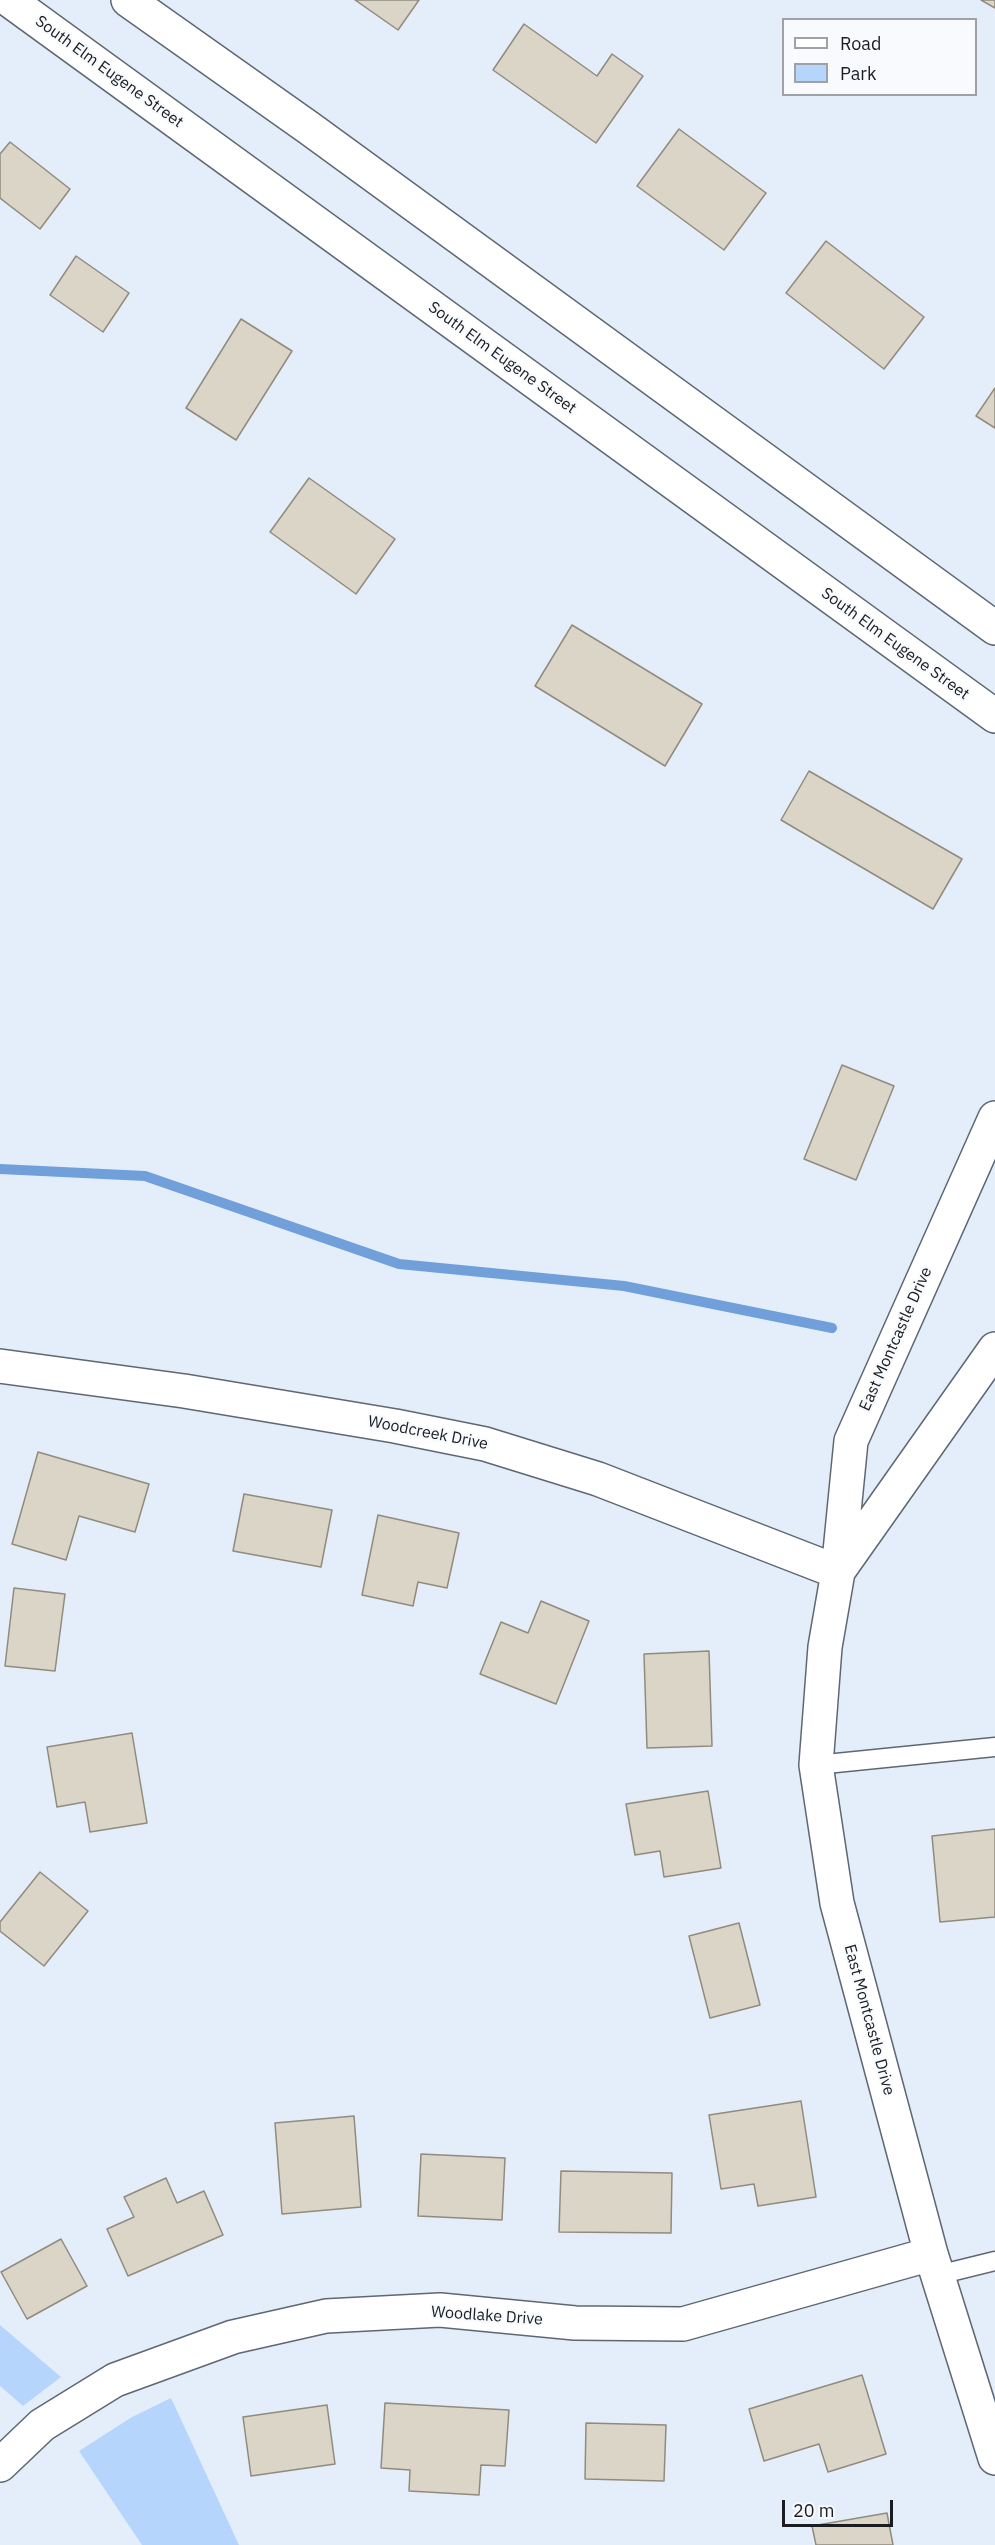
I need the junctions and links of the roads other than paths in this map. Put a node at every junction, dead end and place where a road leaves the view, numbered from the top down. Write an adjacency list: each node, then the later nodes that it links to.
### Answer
1 (9, 0): 4 (street, South Elm Eugene Street)
2 (128, 0): 3 (street)
3 (995, 628)
4 (995, 716)
5 (995, 1118): 8 (street, East Montcastle Drive)
6 (995, 1349): 8 (street, East Montcastle Drive)
7 (0, 1366): 8 (street, Woodcreek Drive)
8 (838, 1572): 10 (street, East Montcastle Drive)
9 (995, 1747): 10 (lane)
10 (816, 1764): 12 (street, East Montcastle Drive)
11 (995, 2261): 12 (lane)
12 (935, 2265): 13 (street, East Montcastle Drive); 14 (street, Woodlake Drive)
13 (995, 2458)
14 (0, 2465)

